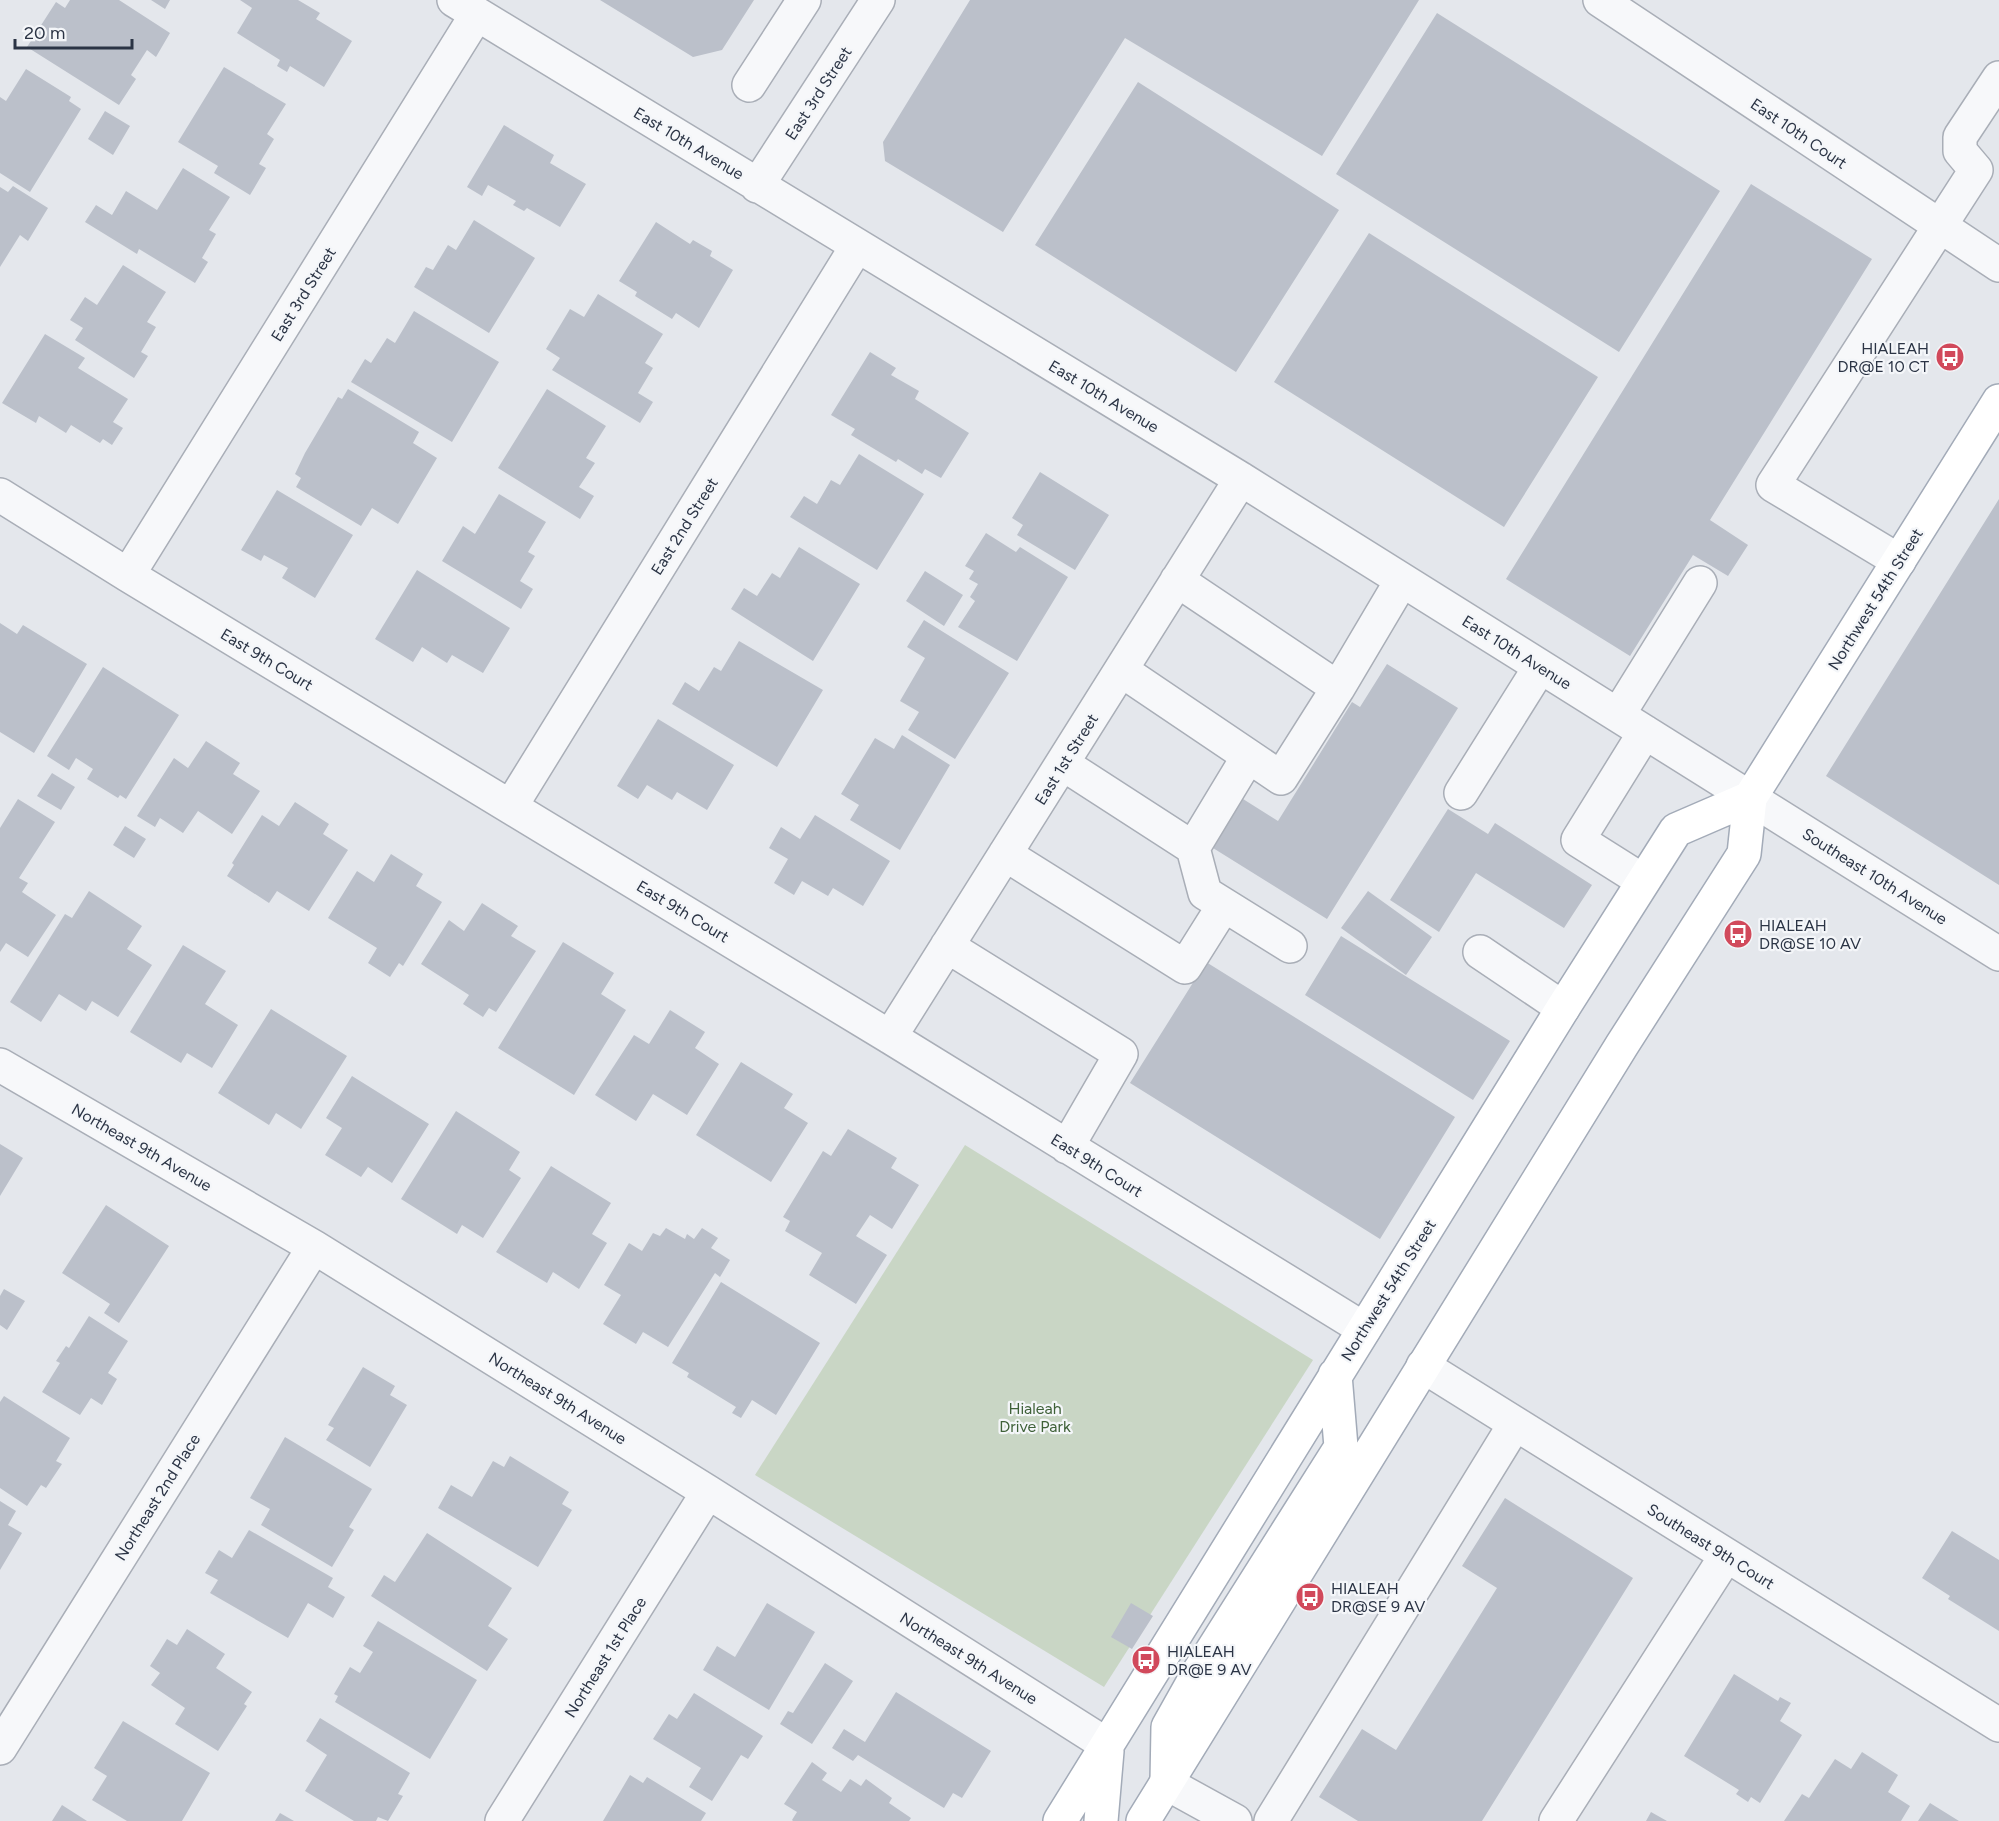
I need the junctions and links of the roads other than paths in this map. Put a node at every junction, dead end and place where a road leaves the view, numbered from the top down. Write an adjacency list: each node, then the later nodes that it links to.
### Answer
1 (804, 0): 6 (street)
2 (878, 0): 8 (street, East 3rd Street)
3 (1600, 0): 9 (street, East 10th Court)
4 (466, 7): 8 (street, East 10th Avenue); 16 (street, East 3rd Street)
5 (1999, 78): 7 (street)
6 (749, 85)
7 (1987, 171): 9 (street)
8 (757, 186): 10 (street, East 10th Avenue)
9 (1941, 227): 11 (street, East 10th Court); 15 (street)
10 (857, 246): 13 (street, East 10th Avenue); 29 (street, East 2nd Street)
11 (1999, 266)
12 (1999, 401): 15 (main road, Northwest 54th Street)
13 (1241, 479): 17 (street, East 1st Street); 18 (street, East 10th Avenue)
14 (0, 495): 16 (street, East 9th Court)
15 (1899, 561): 28 (main road, Northwest 54th Street)
16 (128, 574): 29 (street, East 9th Court)
17 (1177, 580): 21 (street, East 1st Street); 22 (street)
18 (1402, 580): 20 (street, East 10th Avenue); 22 (street)
19 (1700, 583): 23 (street)
20 (1540, 667): 23 (street, East 10th Avenue); 27 (street)
21 (1121, 670): 25 (street); 26 (street, East 1st Street)
22 (1338, 688): 25 (street)
23 (1618, 715): 24 (street, East 10th Avenue)
24 (1645, 732): 28 (street, East 10th Avenue); 32 (street)
25 (1248, 757): 30 (street)
26 (1063, 764): 30 (street); 31 (street, East 1st Street)
27 (1461, 793)
28 (1750, 798): 32 (main road, Northwest 54th Street); 37 (street, Southeast 10th Avenue); 44 (main road, Northwest 54th Street)
29 (511, 806): 39 (street, East 9th Court)
30 (1193, 848): 33 (street)
31 (1005, 854): 33 (street); 34 (street, East 1st Street)
32 (1643, 881): 38 (main road, Northwest 54th Street)
33 (1224, 905): 35 (street)
34 (947, 946): 39 (street, East 1st Street); 41 (street)
35 (1290, 946)
36 (1480, 952): 38 (street)
37 (1999, 954)
38 (1563, 1008): 43 (main road, Northwest 54th Street)
39 (890, 1037): 41 (street, East 9th Court)
40 (0, 1065): 42 (street, Northeast 9th Avenue)
41 (1067, 1147): 43 (street, East 9th Court)
42 (314, 1247): 47 (street, Northeast 9th Avenue); 51 (street, Northeast 2nd Place)
43 (1364, 1329): 45 (main road, Northwest 54th Street)
44 (1423, 1366): 46 (street, Southeast 9th Court); 52 (main road, Northwest 54th Street)
45 (1335, 1376): 50 (main road, Northwest 54th Street); 52 (main road)
46 (1515, 1424): 48 (street, Southeast 9th Court); 58 (street)
47 (708, 1492): 50 (street, Northeast 9th Avenue); 53 (street, Northeast 1st Place)
48 (1726, 1556): 49 (street, Southeast 9th Court); 59 (street)
49 (1999, 1725)
50 (1107, 1745): 54 (main road, Northwest 54th Street); 55 (main road)
51 (0, 1748)
52 (1166, 1783): 56 (main road, Northwest 54th Street); 57 (street)
53 (502, 1821)
54 (1060, 1821)
55 (1101, 1821)
56 (1143, 1821)
57 (1235, 1821)
58 (1271, 1821)
59 (1556, 1821)

